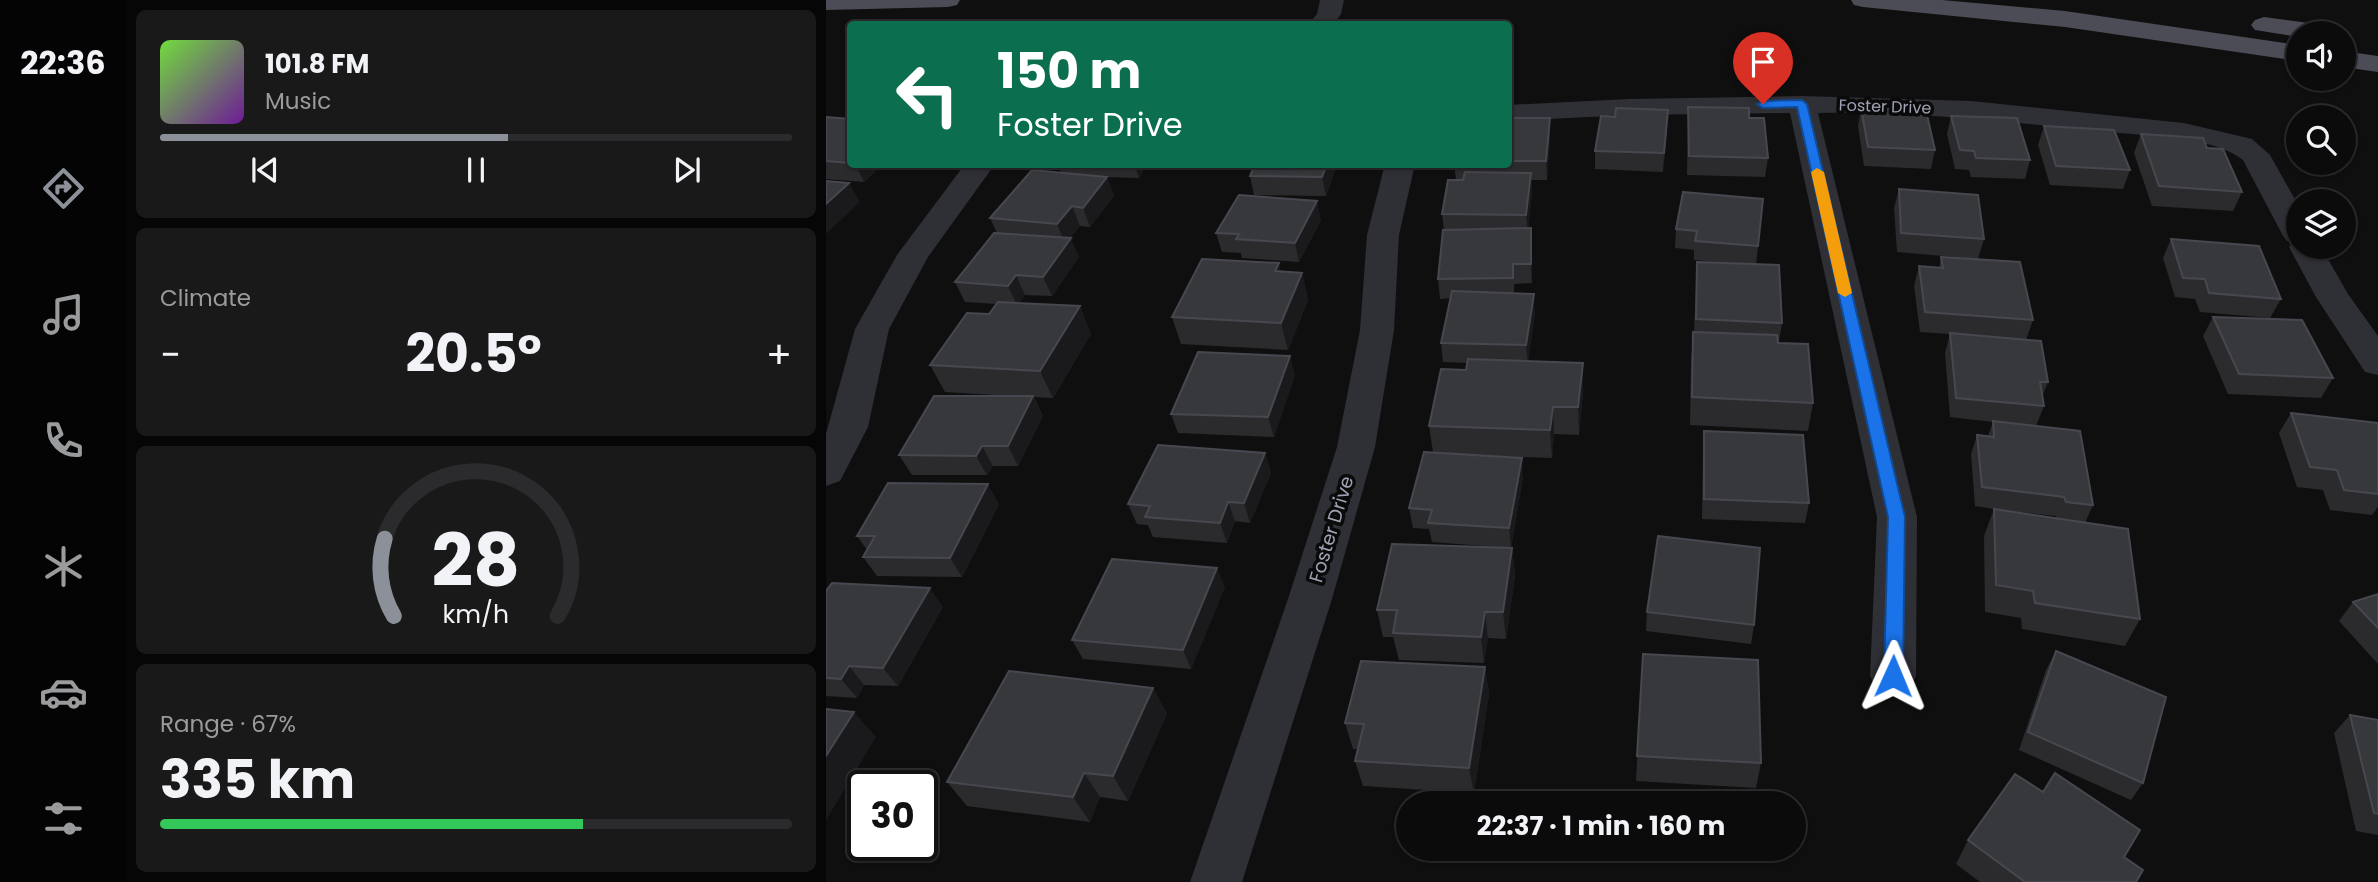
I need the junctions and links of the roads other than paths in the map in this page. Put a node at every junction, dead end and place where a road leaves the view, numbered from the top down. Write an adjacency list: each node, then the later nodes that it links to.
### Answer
1 (948, 0): 5 (main road)
2 (1332, 0): 6 (street)
3 (1863, 0): 10 (main road)
4 (2067, 0): 7 (main road)
5 (826, 3)
6 (1324, 21)
7 (2286, 28)
8 (2356, 38): 9 (main road)
9 (2378, 41)
10 (2286, 51)
11 (2356, 61): 12 (main road)
12 (2378, 64)
13 (1802, 104): 14 (street, Foster Drive); 17 (street, Foster Drive); 21 (street)
14 (1512, 113)
15 (978, 168): 20 (street)
16 (1399, 168): 22 (street, Foster Drive)
17 (2286, 212)
18 (2312, 259): 19 (street)
19 (2378, 363)
20 (826, 471)
21 (1893, 676)
22 (1216, 882)

